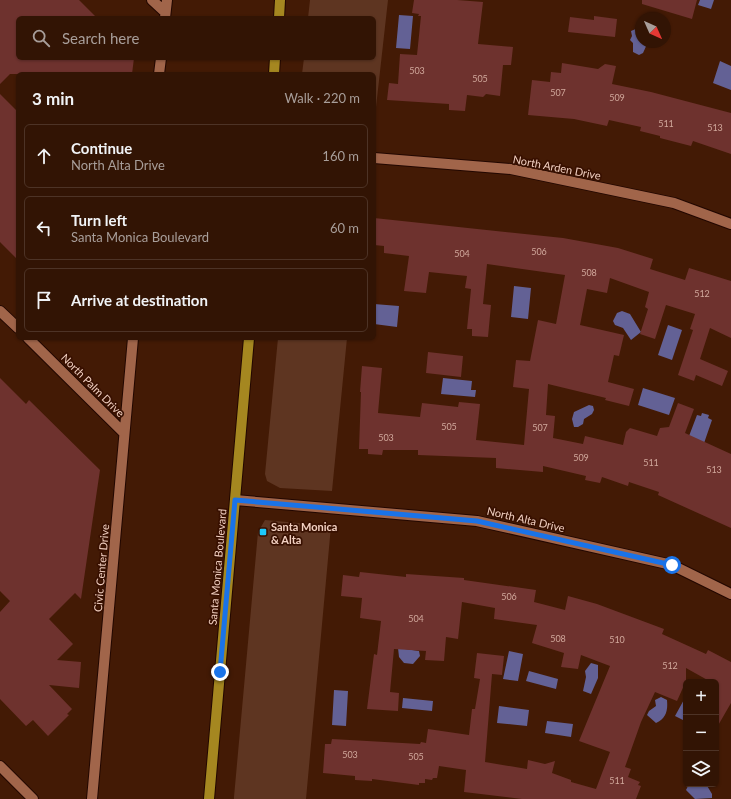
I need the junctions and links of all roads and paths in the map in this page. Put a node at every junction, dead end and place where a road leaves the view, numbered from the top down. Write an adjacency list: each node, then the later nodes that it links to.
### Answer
1 (152, 0): 4 (street)
2 (167, 0): 4 (street)
3 (280, 0): 5 (main road)
4 (165, 15)
5 (279, 16)
6 (161, 60): 8 (street)
7 (275, 60): 9 (main road)
8 (159, 72)
9 (274, 72)
10 (376, 158): 11 (street, North Arden Drive)
11 (731, 224)
12 (0, 311): 13 (street)
13 (16, 326)
14 (30, 340): 17 (street, North Palm Drive)
15 (133, 340): 17 (street, Civic Center Drive)
16 (249, 340): 18 (main road, Santa Monica Boulevard)
17 (124, 433): 22 (street, Civic Center Drive)
18 (235, 500): 19 (street, North Alta Drive); 23 (main road, Santa Monica Boulevard)
19 (731, 594)
20 (0, 766): 21 (street)
21 (33, 799)
22 (92, 799)
23 (209, 799)

